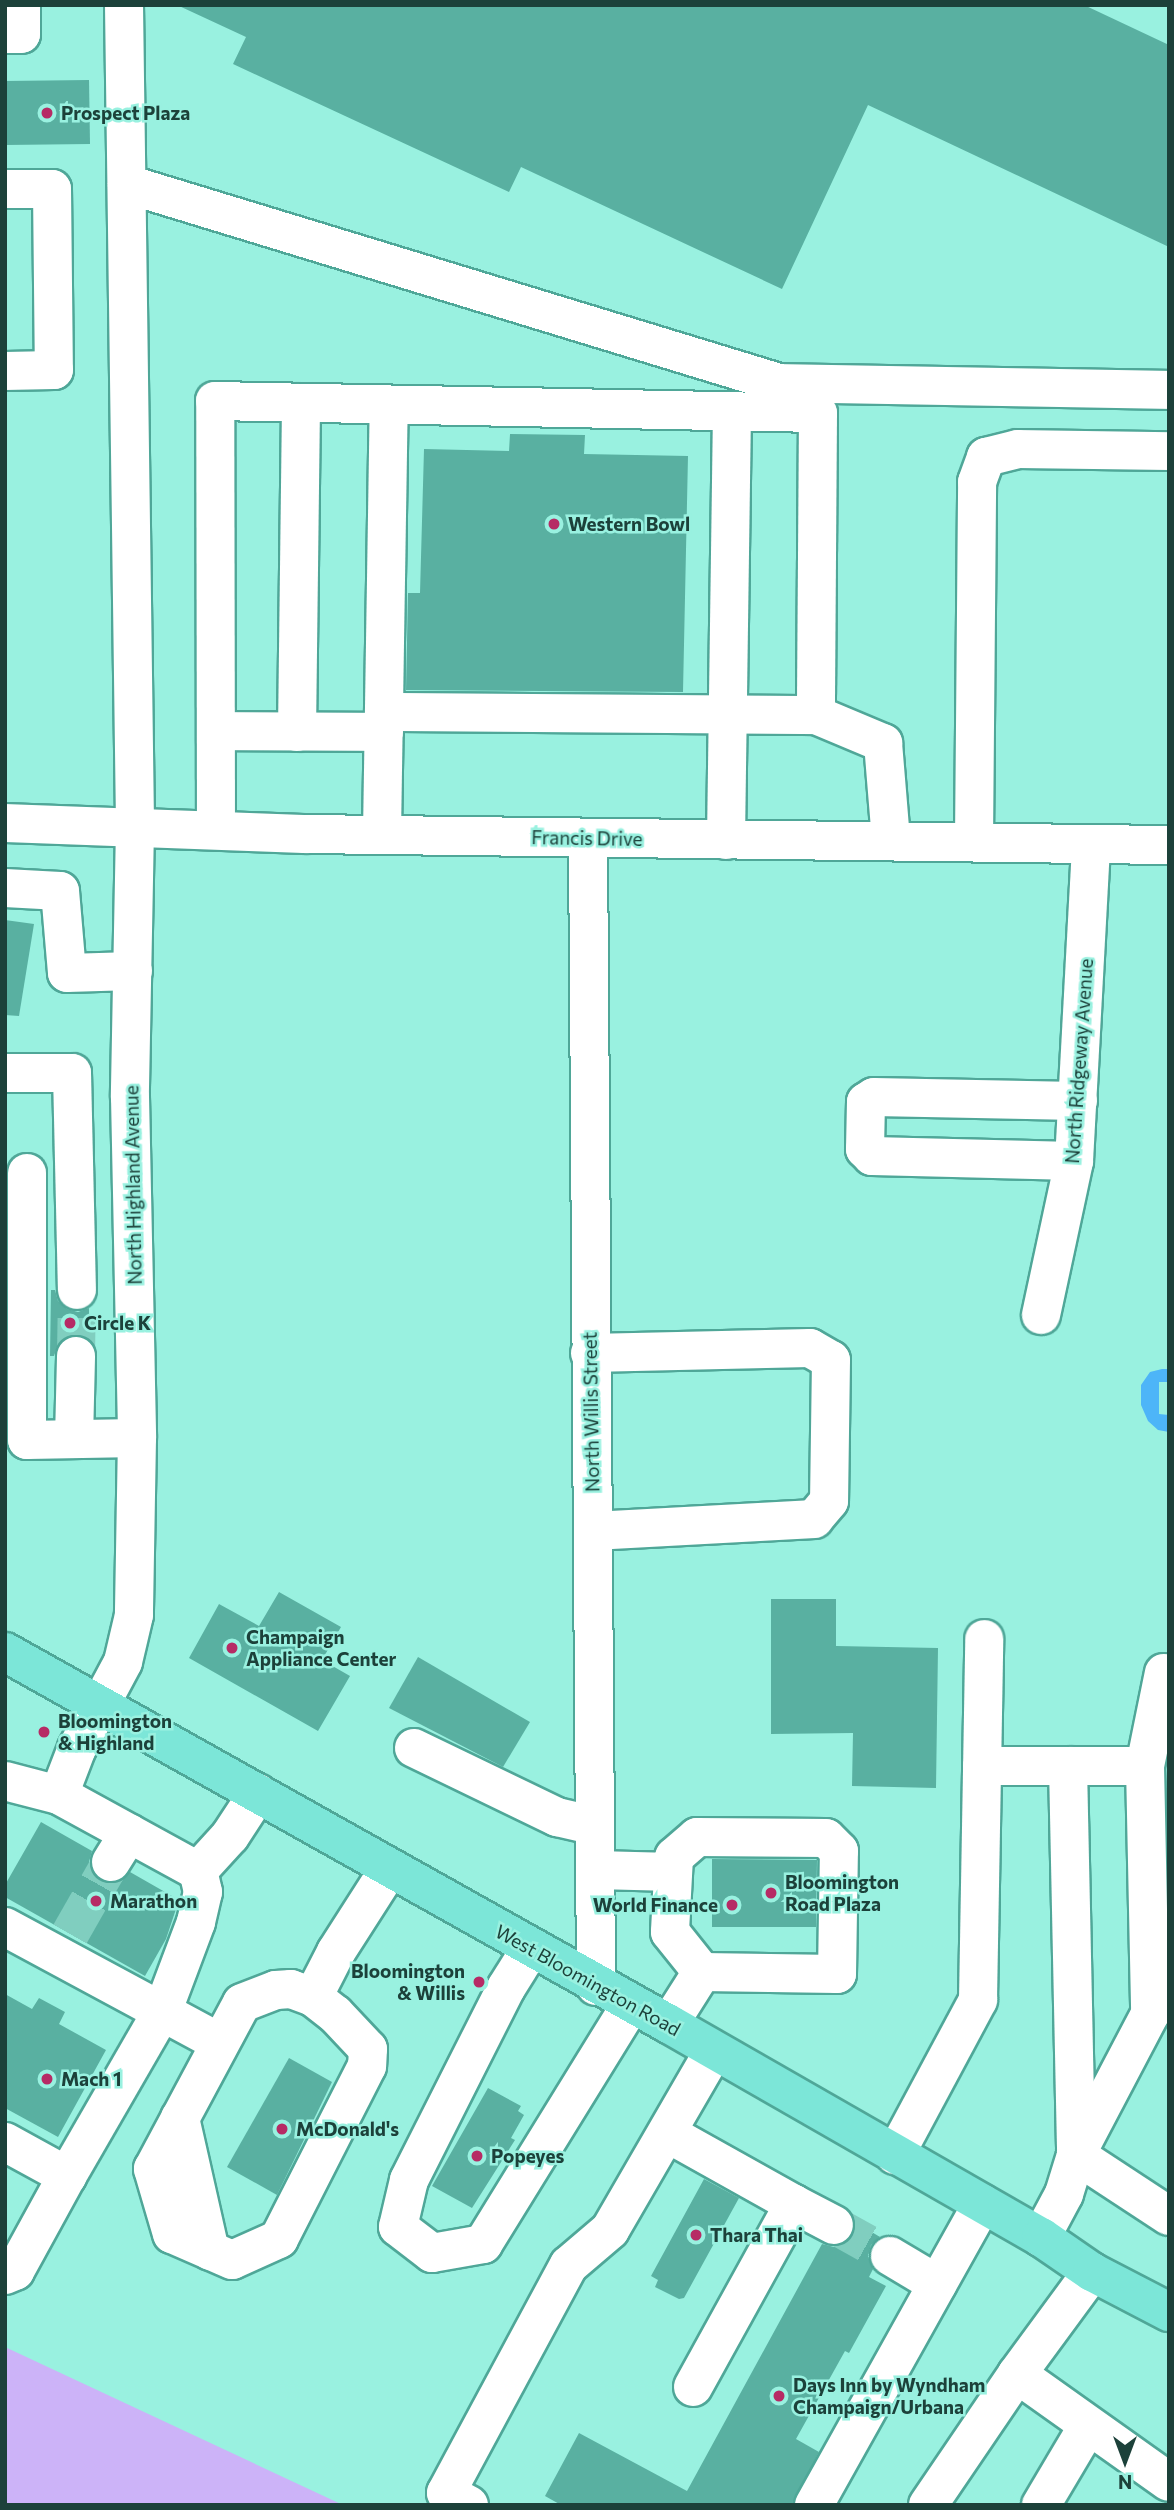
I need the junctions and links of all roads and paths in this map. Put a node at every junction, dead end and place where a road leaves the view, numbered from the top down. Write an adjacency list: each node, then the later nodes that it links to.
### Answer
1 (21, 5): 3 (street)
2 (124, 5): 4 (street, North Highland Avenue)
3 (5, 34)
4 (127, 184): 7 (street); 18 (street, North Highland Avenue)
5 (5, 189): 6 (street)
6 (5, 371)
7 (1169, 390)
8 (301, 403): 9 (street); 15 (street); 16 (street)
9 (389, 405): 10 (street); 14 (street)
10 (732, 411): 12 (street); 13 (street)
11 (1169, 451): 24 (street)
12 (727, 714): 13 (street); 14 (street); 22 (street)
13 (816, 715): 23 (street)
14 (384, 722): 16 (street); 20 (street)
15 (216, 731): 16 (street); 19 (street)
16 (297, 732)
17 (5, 823): 18 (street, Francis Drive)
18 (135, 827): 19 (street, Francis Drive); 28 (street, North Highland Avenue)
19 (216, 830): 20 (street, Francis Drive)
20 (382, 834): 21 (street, Francis Drive)
21 (588, 839): 22 (street, Francis Drive); 38 (street, North Willis Street)
22 (726, 840): 23 (street, Francis Drive)
23 (891, 841): 24 (street, Francis Drive)
24 (974, 841): 26 (street, Francis Drive)
25 (1169, 845): 26 (street, Francis Drive)
26 (1091, 846): 30 (street, North Ridgeway Avenue)
27 (5, 888): 28 (street)
28 (133, 971): 34 (street, North Highland Avenue)
29 (5, 1073): 33 (street)
30 (1078, 1101): 31 (street, North Ridgeway Avenue); 31 (street)
31 (1074, 1161): 37 (street, North Ridgeway Avenue)
32 (16, 1173): 33 (street); 40 (street)
33 (73, 1173): 34 (street); 36 (street)
34 (132, 1173): 41 (street, North Highland Avenue)
35 (5, 1232): 40 (street)
36 (77, 1290)
37 (1041, 1315)
38 (590, 1353): 43 (street, North Willis Street); 43 (street)
39 (76, 1356): 42 (street)
40 (16, 1435): 42 (street)
41 (137, 1438): 42 (street); 47 (street, North Highland Avenue)
42 (74, 1439)
43 (593, 1531): 55 (street, North Willis Street)
44 (985, 1639): 49 (street)
45 (5, 1652): 47 (main road, West Bloomington Road)
46 (1164, 1673): 51 (street)
47 (100, 1703): 53 (main road, West Bloomington Road); 54 (street, North Highland Avenue)
48 (414, 1748): 55 (street)
49 (982, 1766): 50 (street); 73 (street)
50 (1068, 1766): 51 (street); 74 (street)
51 (1145, 1766): 67 (street)
52 (5, 1781): 54 (street)
53 (258, 1793): 56 (main road, West Bloomington Road); 58 (street)
54 (59, 1795): 58 (street)
55 (595, 1826): 57 (street, North Willis Street)
56 (389, 1869): 61 (main road, West Bloomington Road); 64 (street)
57 (596, 1870): 59 (street); 63 (street, North Willis Street)
58 (198, 1871): 66 (street)
59 (673, 1872): 62 (street); 62 (street)
60 (6, 1930): 66 (street)
61 (531, 1948): 63 (main road, West Bloomington Road); 65 (street)
62 (702, 1972): 68 (street)
63 (596, 1986): 65 (main road, West Bloomington Road)
64 (313, 1997): 69 (street); 69 (street)
65 (631, 2004): 68 (main road, West Bloomington Road)
66 (163, 2010): 69 (street); 75 (street)
67 (1160, 2013): 74 (street)
68 (668, 2024): 70 (main road, West Bloomington Road)
69 (220, 2043)
70 (713, 2052): 71 (street); 73 (main road, West Bloomington Road)
71 (667, 2133): 76 (street); 90 (street)
72 (5, 2142): 75 (street)
73 (895, 2155): 77 (main road, West Bloomington Road)
74 (1076, 2155): 78 (street); 80 (street)
75 (67, 2176): 82 (street)
76 (794, 2204): 79 (street); 87 (street)
77 (982, 2204): 80 (main road, West Bloomington Road); 84 (street)
78 (1169, 2216)
79 (834, 2225)
80 (1041, 2237): 83 (main road, West Bloomington Road)
81 (890, 2256): 84 (street)
82 (9, 2263)
83 (1092, 2272): 85 (main road, West Bloomington Road); 86 (street)
84 (937, 2284): 91 (street)
85 (1169, 2312)
86 (1017, 2374): 88 (street); 92 (street)
87 (693, 2387)
88 (1088, 2426): 89 (street); 93 (street)
89 (1169, 2482)
90 (469, 2505)
91 (814, 2505)
92 (928, 2505)
93 (1041, 2505)

